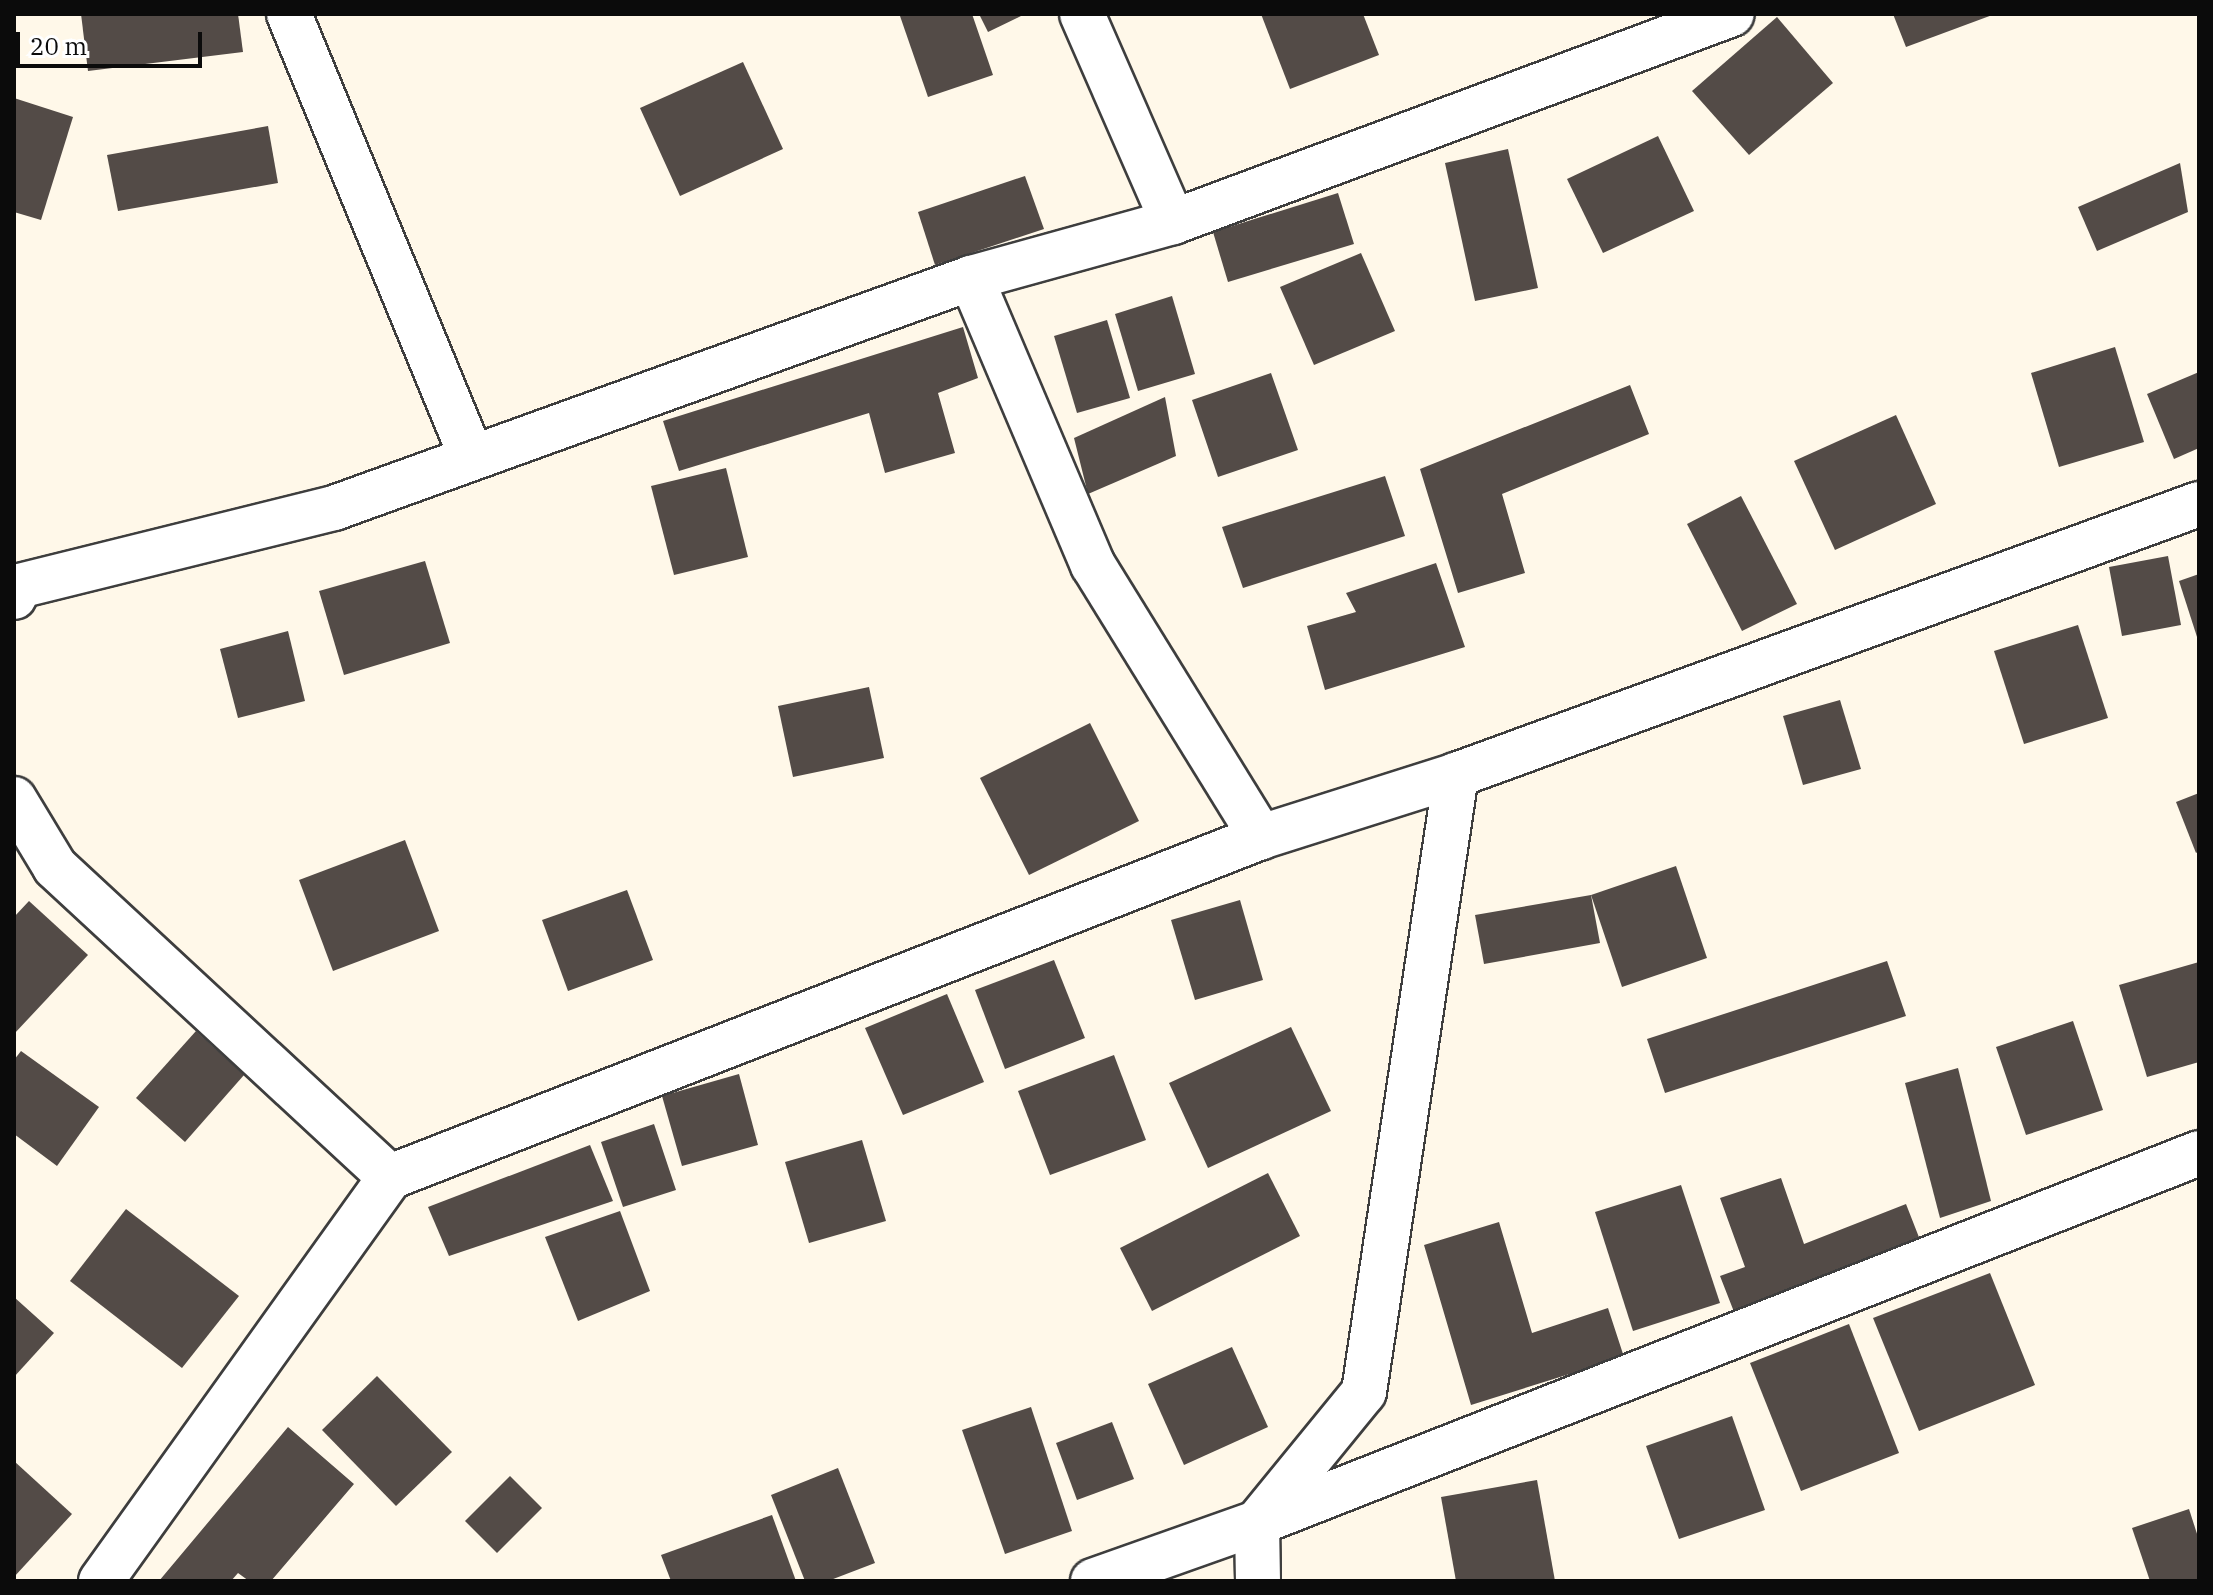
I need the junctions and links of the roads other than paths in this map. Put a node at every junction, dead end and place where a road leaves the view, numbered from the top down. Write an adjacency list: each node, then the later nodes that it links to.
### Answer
1 (289, 14): 6 (street)
2 (1082, 14): 4 (street)
3 (1732, 14): 4 (street)
4 (1173, 222): 5 (street)
5 (971, 278): 6 (street); 11 (street)
6 (472, 458): 8 (street)
7 (2199, 504): 9 (street)
8 (14, 597)
9 (1456, 775): 11 (street); 14 (street)
10 (14, 799): 13 (street)
11 (1261, 837): 13 (street)
12 (2199, 1153): 14 (street)
13 (390, 1177): 15 (street)
14 (1257, 1523): 16 (street); 17 (street)
15 (101, 1581)
16 (1093, 1581)
17 (1258, 1581)

